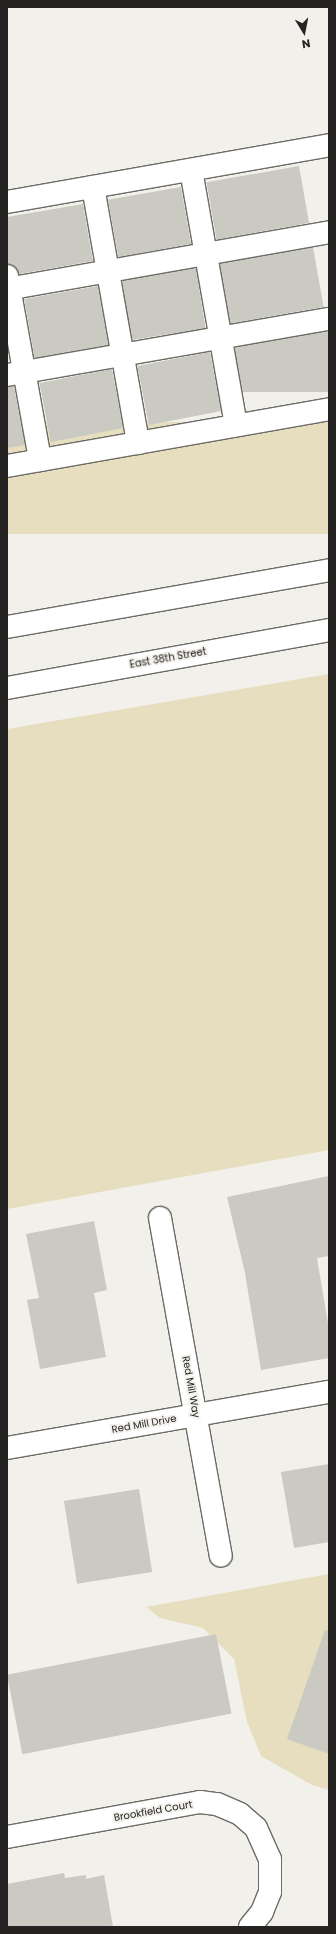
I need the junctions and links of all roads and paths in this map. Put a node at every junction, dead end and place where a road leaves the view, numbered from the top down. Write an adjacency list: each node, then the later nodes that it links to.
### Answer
1 (329, 145): 2 (street)
2 (191, 170): 3 (street); 6 (street)
3 (93, 187): 4 (street); 7 (street)
4 (7, 202)
5 (329, 232): 6 (street)
6 (206, 254): 7 (street); 10 (street)
7 (108, 271): 8 (street); 11 (street)
8 (8, 284): 12 (street)
9 (329, 319): 10 (street)
10 (220, 338): 11 (street); 14 (street)
11 (122, 355): 12 (street); 15 (street)
12 (16, 374): 16 (street)
13 (329, 409): 14 (street)
14 (236, 425): 15 (street)
15 (138, 443): 16 (street)
16 (40, 460): 17 (street)
17 (7, 466)
18 (329, 570): 19 (street)
19 (7, 626)
20 (329, 630): 21 (street, East 38th Street)
21 (7, 688)
22 (160, 1218): 24 (street, Red Mill Way)
23 (329, 1392): 24 (street, Red Mill Drive)
24 (196, 1414): 25 (street, Red Mill Drive); 26 (street, Red Mill Way)
25 (7, 1448)
26 (221, 1556)
27 (7, 1837): 28 (street, Brookfield Court)
28 (250, 1927)

